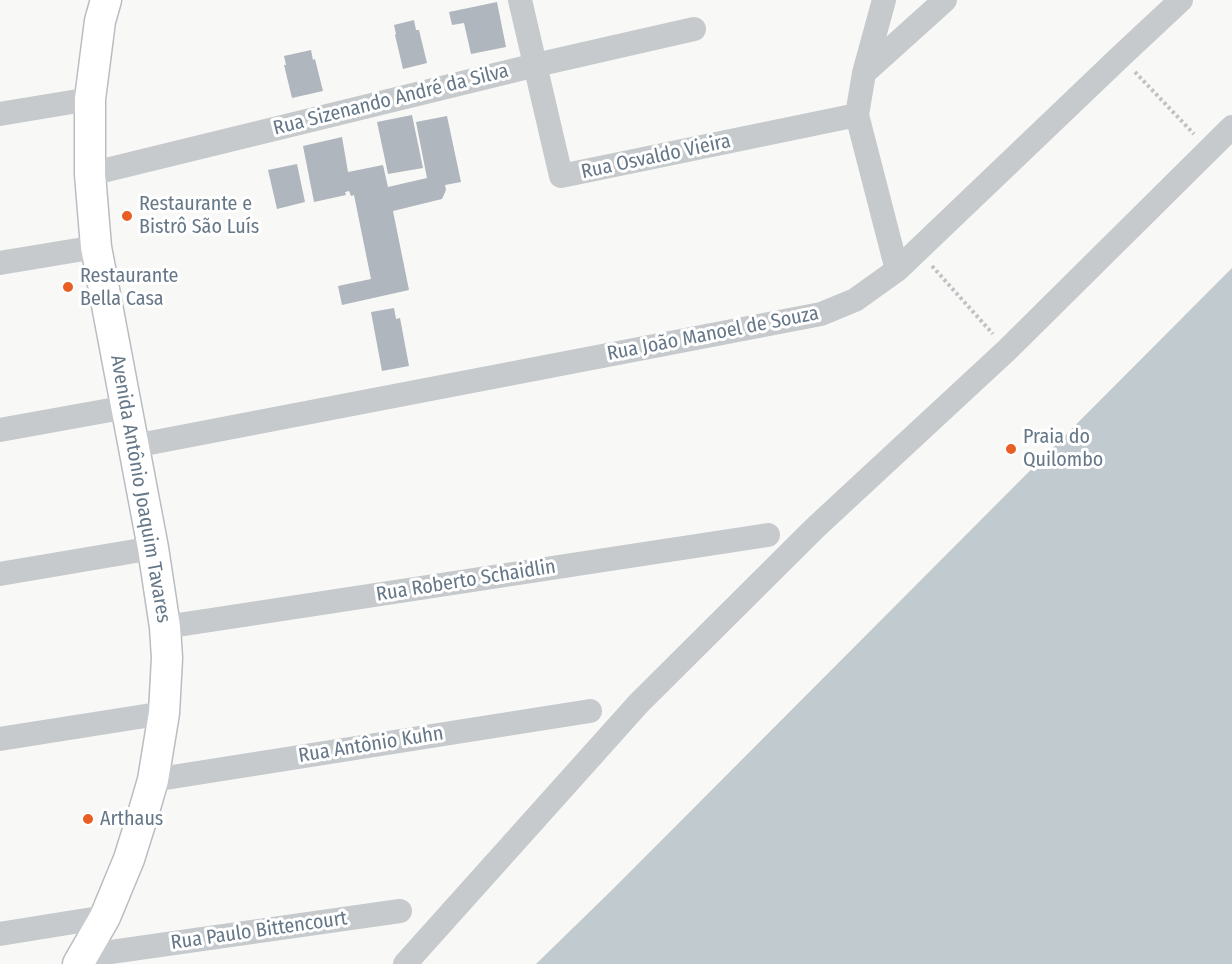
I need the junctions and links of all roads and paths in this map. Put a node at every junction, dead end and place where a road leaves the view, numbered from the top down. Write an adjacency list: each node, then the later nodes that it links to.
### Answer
1 (106, 0): 10 (main road, Avenida Antônio Joaquim Tavares)
2 (520, 0): 8 (street, Rua Osvaldo Vieira)
3 (884, 0): 9 (street)
4 (945, 0): 9 (street)
5 (1181, 0): 7 (street, Rua João Manoel de Souza)
6 (694, 29): 8 (street, Rua Sizenando André da Silva)
7 (1120, 57): 14 (path); 17 (street, Rua João Manoel de Souza)
8 (536, 65): 12 (street, Rua Osvaldo Vieira); 15 (street, Rua Sizenando André da Silva)
9 (864, 74): 12 (street)
10 (90, 99): 11 (street); 15 (main road, Avenida Antônio Joaquim Tavares)
11 (0, 114)
12 (857, 115): 19 (street)
13 (1232, 127): 14 (street)
14 (1209, 149): 20 (street)
15 (90, 174): 16 (main road, Avenida Antônio Joaquim Tavares)
16 (96, 247): 18 (street); 21 (main road, Avenida Antônio Joaquim Tavares)
17 (918, 250): 19 (street, Rua João Manoel de Souza); 20 (path)
18 (0, 263)
19 (897, 270): 23 (street, Rua João Manoel de Souza)
20 (1008, 350): 36 (street)
21 (127, 407): 22 (street); 23 (main road, Avenida Antônio Joaquim Tavares)
22 (0, 430)
23 (134, 447): 25 (main road, Avenida Antônio Joaquim Tavares)
24 (768, 535): 27 (street, Rua Roberto Schaidlin)
25 (153, 548): 26 (street); 27 (main road, Avenida Antônio Joaquim Tavares)
26 (0, 574)
27 (165, 627): 29 (main road, Avenida Antônio Joaquim Tavares)
28 (590, 711): 31 (street, Rua Antônio Kuhn)
29 (164, 713): 30 (street); 31 (main road, Avenida Antônio Joaquim Tavares)
30 (0, 739)
31 (153, 780): 33 (main road, Avenida Antônio Joaquim Tavares)
32 (400, 911): 35 (street, Rua Paulo Bittencourt)
33 (105, 917): 34 (street); 35 (main road, Avenida Antônio Joaquim Tavares)
34 (0, 934)
35 (80, 960)
36 (405, 964)

